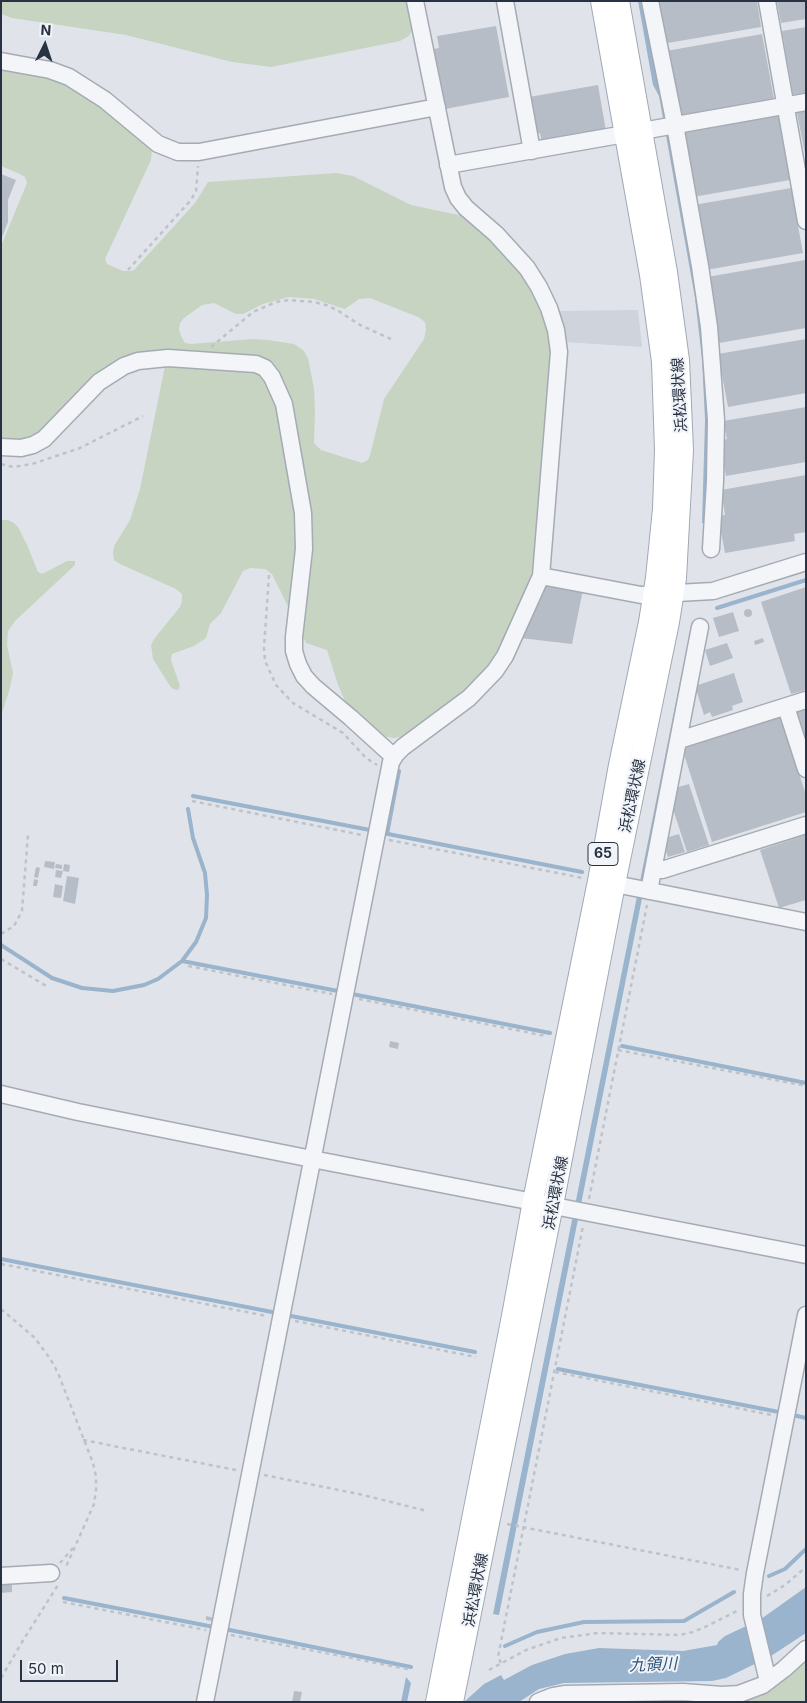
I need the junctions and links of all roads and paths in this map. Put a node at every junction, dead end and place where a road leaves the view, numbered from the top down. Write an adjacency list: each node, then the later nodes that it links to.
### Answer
1 (415, 1): 10 (street)
2 (505, 1): 12 (street)
3 (601, 1): 11 (main road, 浜松環状線 / 65)
4 (619, 1): 11 (main road, 浜松環状線 / 65)
5 (650, 1): 11 (street)
6 (767, 1): 9 (street)
7 (1, 62): 13 (street)
8 (806, 102): 9 (street)
9 (785, 106): 11 (street); 15 (street)
10 (437, 108): 13 (street); 14 (street)
11 (655, 129): 12 (street); 22 (street); 25 (main road, 浜松環状線 / 65); 26 (main road, 浜松環状線 / 65)
12 (532, 150): 14 (street)
13 (199, 152): 16 (path)
14 (448, 165): 24 (street)
15 (806, 221)
16 (128, 270)
17 (391, 340): 18 (path)
18 (196, 360): 20 (street); 31 (street)
19 (143, 416): 21 (path)
20 (1, 447)
21 (1, 464)
22 (711, 549)
23 (806, 562): 25 (street)
24 (541, 576): 26 (street); 31 (street)
25 (674, 593): 26 (street); 38 (main road, 浜松環状線 / 65)
26 (654, 594): 38 (main road, 浜松環状線 / 65)
27 (700, 627): 30 (street)
28 (806, 700): 29 (street)
29 (786, 706): 30 (street); 32 (street)
30 (679, 740): 37 (street)
31 (394, 757): 36 (street)
32 (806, 769)
33 (192, 801): 36 (path)
34 (806, 825): 37 (street)
35 (28, 834): 40 (path)
36 (375, 837): 38 (path); 44 (street)
37 (654, 869): 38 (street)
38 (628, 887): 39 (street); 46 (path); 50 (main road, 浜松環状線 / 65); 51 (main road, 浜松環状線 / 65)
39 (806, 922)
40 (1, 934)
41 (1, 959): 43 (path)
42 (188, 966): 44 (path)
43 (48, 987)
44 (344, 996): 45 (path); 49 (street)
45 (546, 1036)
46 (618, 1050): 47 (path); 51 (path)
47 (806, 1086)
48 (1, 1094): 49 (street)
49 (312, 1159): 50 (street); 56 (street)
50 (533, 1201): 51 (street); 78 (main road, 浜松環状線 / 65)
51 (574, 1209): 52 (street); 58 (path); 79 (main road, 浜松環状線 / 65)
52 (806, 1255)
53 (1, 1264): 56 (path)
54 (1, 1309): 62 (path)
55 (806, 1314): 59 (street)
56 (281, 1318): 57 (path); 69 (street)
57 (476, 1357)
58 (554, 1372): 59 (path); 61 (path)
59 (785, 1418): 64 (street)
60 (507, 1524): 61 (path)
61 (522, 1527): 64 (path); 71 (path)
62 (75, 1545): 66 (path); 66 (path)
63 (806, 1567): 68 (path)
64 (755, 1573): 68 (street)
65 (1, 1576): 66 (street)
66 (58, 1577): 75 (path)
67 (63, 1602): 69 (path)
68 (752, 1609): 71 (path); 74 (street)
69 (219, 1632): 72 (path); 77 (street)
70 (806, 1648): 74 (street)
71 (501, 1663): 73 (path)
72 (408, 1669)
73 (489, 1670)
74 (766, 1674): 76 (street)
75 (1, 1678)
76 (639, 1697): 80 (street)
77 (205, 1702)
78 (436, 1702)
79 (453, 1702)
80 (538, 1702)

